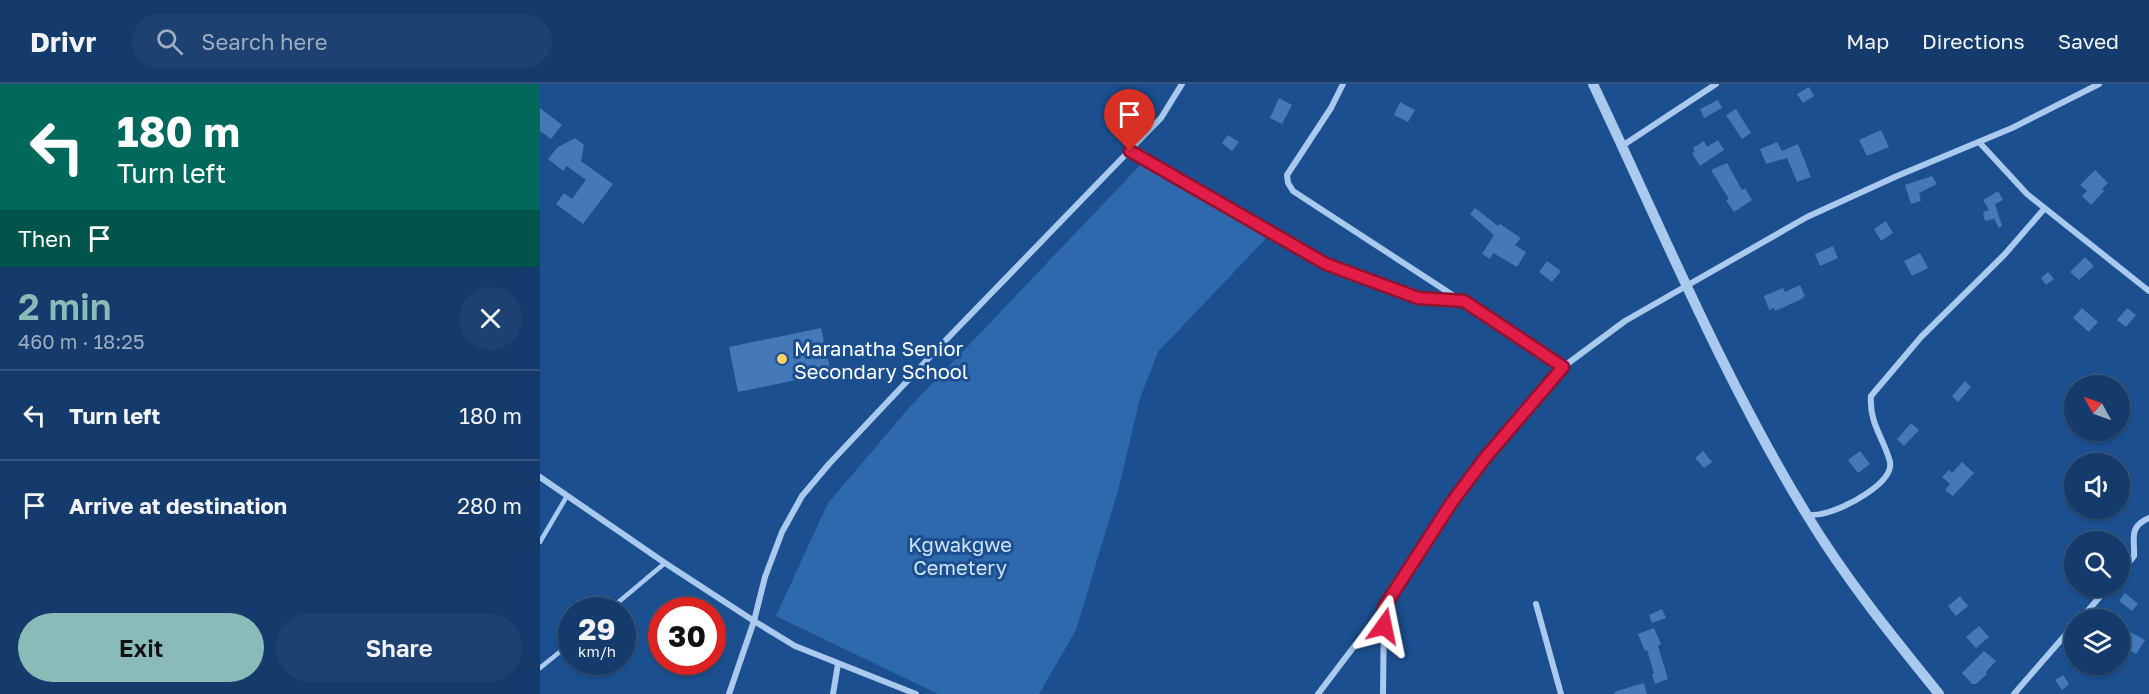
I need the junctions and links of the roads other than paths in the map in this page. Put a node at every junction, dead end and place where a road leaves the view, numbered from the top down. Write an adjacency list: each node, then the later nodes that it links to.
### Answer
1 (1182, 84): 8 (street)
2 (1343, 84): 12 (street)
3 (1593, 84): 7 (street)
4 (1716, 84): 7 (street)
5 (2099, 84): 6 (street)
6 (1979, 142): 9 (street); 10 (street)
7 (1622, 146): 10 (street)
8 (1130, 151): 12 (lane); 26 (street)
9 (2044, 209): 11 (street); 16 (street)
10 (1686, 285): 13 (street); 16 (street)
11 (2149, 291)
12 (1464, 301): 13 (street)
13 (1563, 367): 24 (street)
14 (540, 477): 15 (street)
15 (567, 496): 18 (lane); 20 (street)
16 (1807, 515): 37 (street)
17 (2149, 518): 19 (street)
18 (540, 542)
19 (2130, 561)
20 (665, 563): 21 (lane); 26 (street)
21 (624, 597)
22 (2100, 597): 25 (street)
23 (1536, 604): 36 (street)
24 (1384, 607): 34 (street); 35 (street)
25 (2089, 609)
26 (754, 621): 29 (street); 31 (street)
27 (2064, 637): 38 (street)
28 (558, 653): 30 (lane)
29 (838, 664): 32 (street); 33 (street)
30 (540, 668)
31 (729, 694)
32 (833, 694)
33 (916, 694)
34 (1318, 694)
35 (1383, 694)
36 (1561, 694)
37 (1939, 694)
38 (2014, 694)

